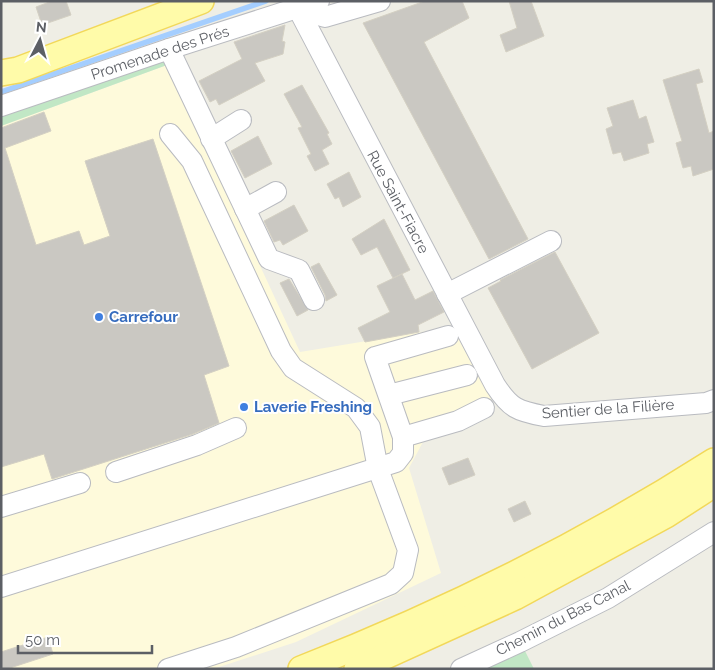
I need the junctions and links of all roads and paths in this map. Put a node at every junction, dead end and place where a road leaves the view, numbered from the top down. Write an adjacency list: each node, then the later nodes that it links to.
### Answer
1 (200, 1): 6 (main road)
2 (319, 1): 4 (street, Promenade des Prés)
3 (380, 1): 4 (street)
4 (295, 5): 5 (street, Promenade des Prés); 14 (street, Rue Saint-Fiacre)
5 (170, 48): 7 (street, Promenade des Prés); 10 (street)
6 (1, 73)
7 (1, 106)
8 (241, 120): 10 (street)
9 (170, 134): 25 (street)
10 (211, 139): 12 (street)
11 (276, 192): 12 (street)
12 (245, 209): 15 (street)
13 (551, 241): 14 (street)
14 (447, 294): 20 (street, Rue Saint-Fiacre)
15 (314, 300)
16 (448, 336): 18 (street)
17 (467, 375): 18 (street)
18 (389, 395): 23 (street)
19 (714, 400): 20 (street, Sentier de la Filière)
20 (506, 402)
21 (484, 408): 23 (street)
22 (236, 428): 26 (street)
23 (403, 437): 25 (street)
24 (714, 461): 33 (main road)
25 (378, 468): 31 (street); 32 (street)
26 (116, 472)
27 (80, 483): 29 (street)
28 (714, 484): 34 (main road)
29 (1, 507)
30 (714, 532): 35 (street, Chemin du Bas Canal)
31 (1, 587)
32 (168, 669)
33 (301, 669)
34 (357, 669)
35 (461, 669)

